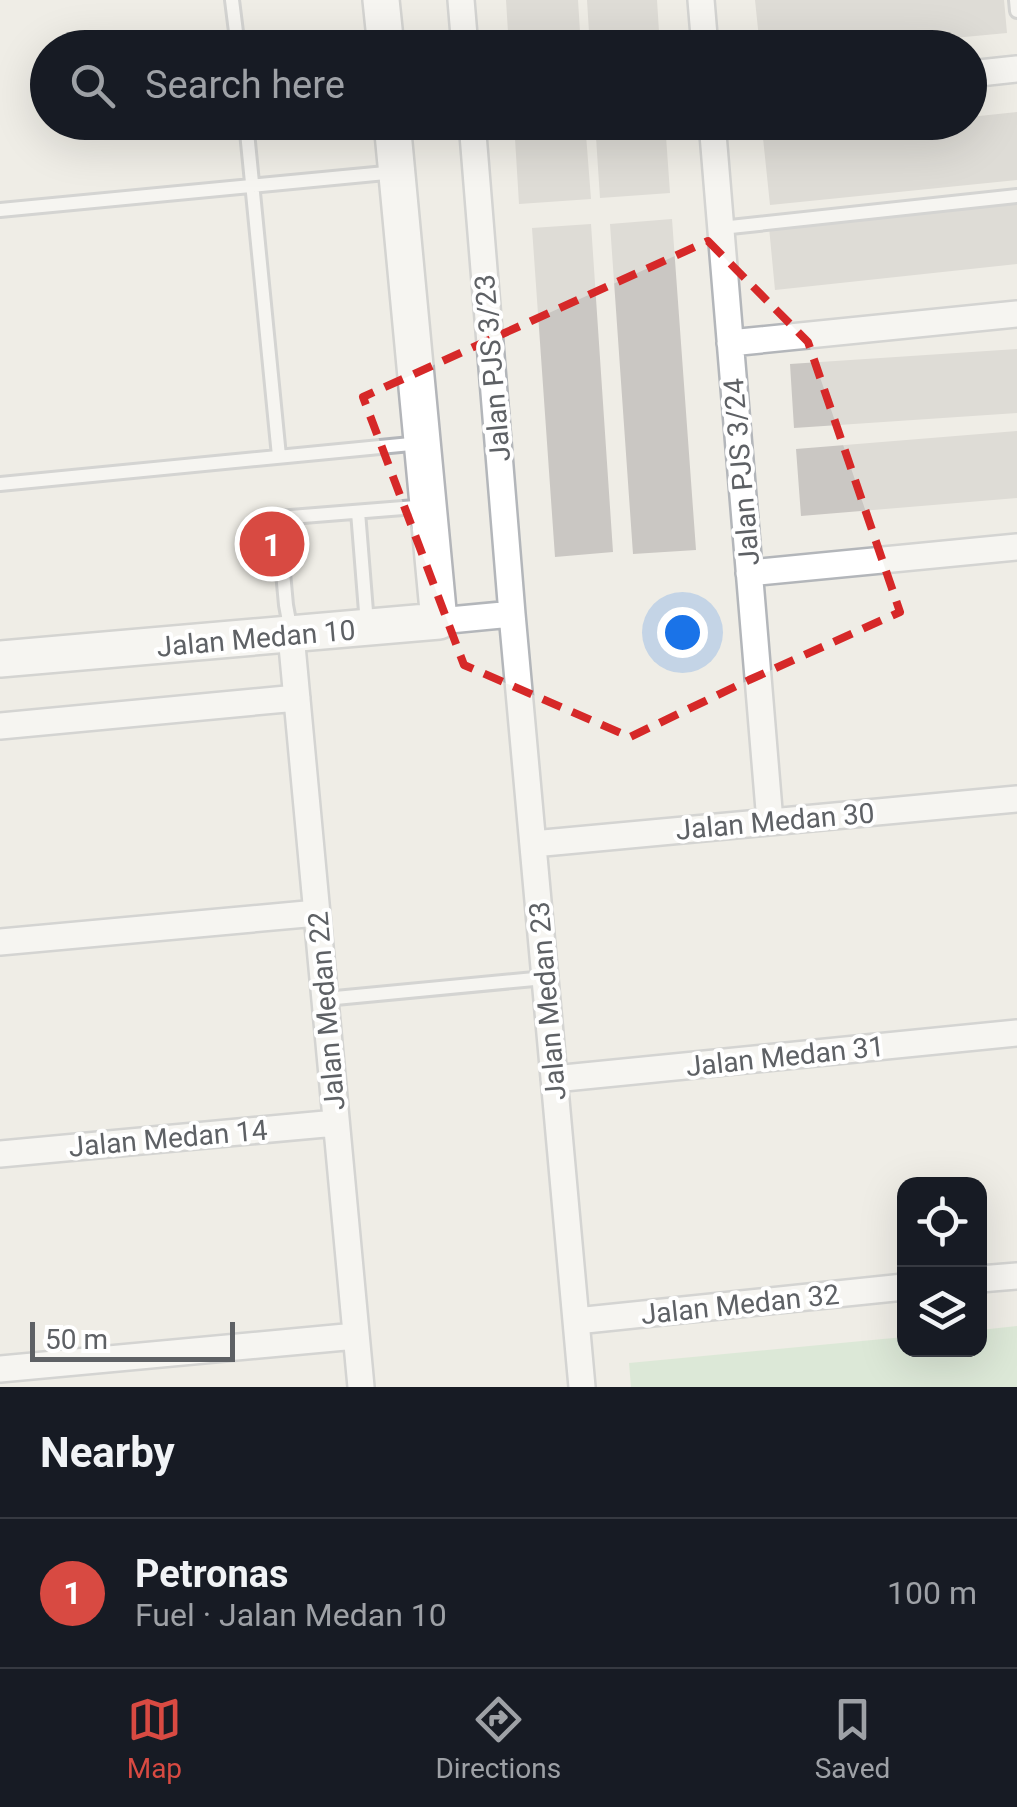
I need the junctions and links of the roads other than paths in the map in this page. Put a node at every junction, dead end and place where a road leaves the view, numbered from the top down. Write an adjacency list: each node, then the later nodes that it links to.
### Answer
1 (232, 0): 7 (lane)
2 (381, 0): 8 (main road)
3 (461, 0): 9 (street)
4 (701, 0): 10 (street)
5 (1016, 0): 6 (lane)
6 (1017, 11)
7 (236, 30)
8 (384, 30)
9 (464, 30)
10 (704, 30)
11 (1017, 69): 12 (street)
12 (987, 72)
13 (248, 140): 18 (lane)
14 (394, 140): 17 (main road)
15 (473, 140): 31 (street, Jalan PJS 3/23)
16 (714, 140): 21 (street, Jalan PJS 3/24)
17 (397, 172): 18 (lane); 24 (main road)
18 (253, 186): 20 (lane); 25 (lane)
19 (1017, 196): 21 (lane)
20 (0, 210)
21 (721, 228): 23 (street, Jalan PJS 3/24)
22 (1017, 314): 23 (street)
23 (730, 342): 30 (street, Jalan PJS 3/24)
24 (423, 443): 25 (lane); 27 (main road)
25 (279, 456): 26 (lane)
26 (0, 484)
27 (429, 506): 28 (lane); 32 (main road)
28 (358, 512): 33 (lane); 34 (lane)
29 (1017, 547): 30 (street)
30 (750, 573): 39 (street, Jalan PJS 3/24)
31 (512, 614): 32 (street, Jalan Medan 10); 40 (street, Jalan Medan 23)
32 (439, 621): 33 (main road, Jalan Medan 10)
33 (367, 628): 34 (main road, Jalan Medan 10)
34 (291, 635): 35 (main road, Jalan Medan 10); 36 (street, Jalan Medan 22)
35 (0, 659)
36 (297, 698): 37 (street); 41 (street, Jalan Medan 22)
37 (0, 726)
38 (1017, 799): 39 (street, Jalan Medan 30)
39 (770, 822): 40 (street, Jalan Medan 30)
40 (532, 844): 43 (street, Jalan Medan 23)
41 (316, 912): 42 (street); 44 (street, Jalan Medan 22)
42 (0, 942)
43 (545, 978): 44 (lane); 46 (street, Jalan Medan 23)
44 (325, 999): 47 (street, Jalan Medan 22)
45 (1017, 1034): 46 (street, Jalan Medan 31)
46 (554, 1079): 52 (street, Jalan Medan 23)
47 (336, 1123): 48 (street, Jalan Medan 14); 53 (street, Jalan Medan 22)
48 (0, 1154)
49 (1017, 1276): 50 (street)
50 (987, 1279)
51 (897, 1288): 52 (street, Jalan Medan 32)
52 (576, 1321): 56 (street, Jalan Medan 23)
53 (356, 1336): 54 (street); 55 (street, Jalan Medan 22)
54 (0, 1368)
55 (361, 1387)
56 (582, 1387)

